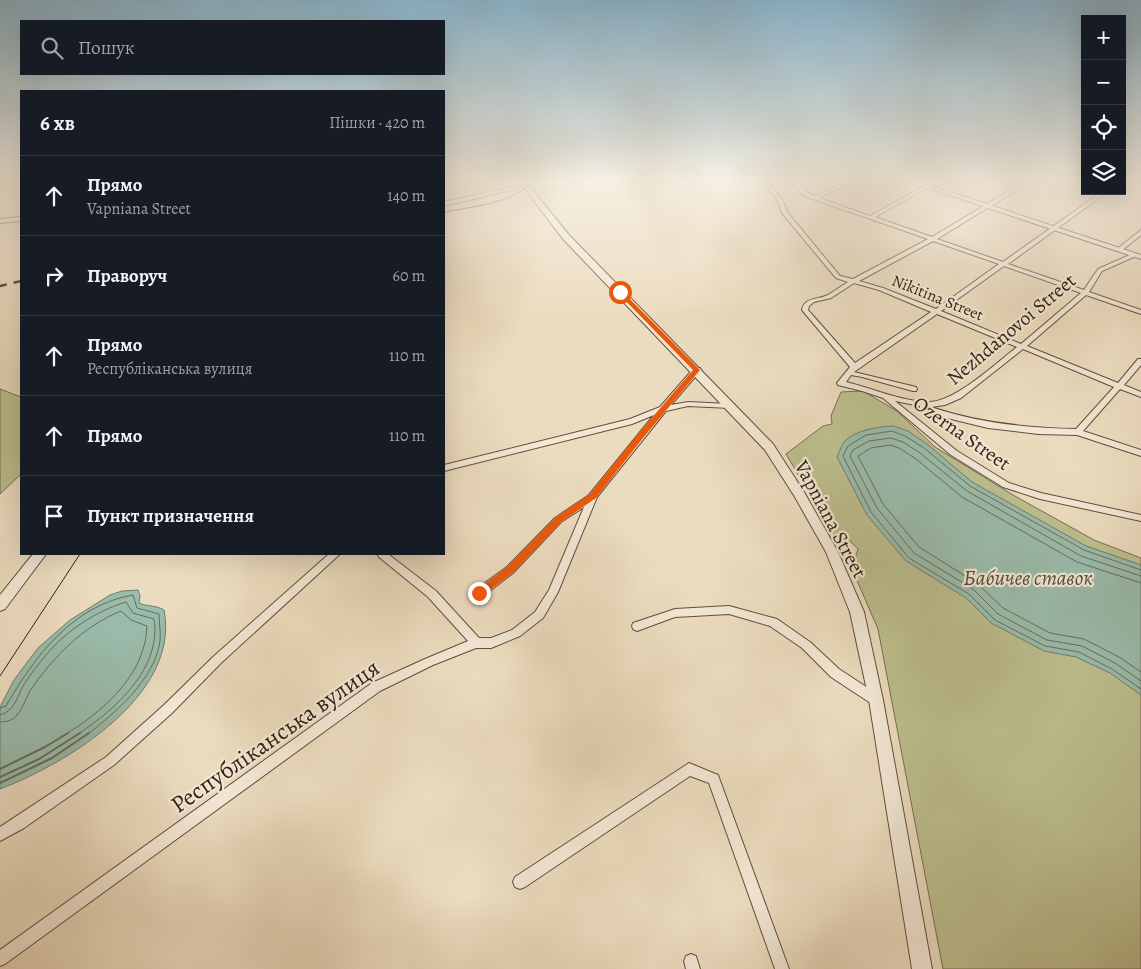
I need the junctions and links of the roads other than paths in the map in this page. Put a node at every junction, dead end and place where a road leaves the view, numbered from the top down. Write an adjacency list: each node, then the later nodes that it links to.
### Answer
1 (557, 225): 19 (street, Vapniana Street)
2 (795, 225): 13 (street, Nikitina Street)
3 (892, 225): 9 (street)
4 (956, 225): 9 (street)
5 (1047, 225): 7 (street)
6 (1060, 225): 7 (street)
7 (1056, 228): 10 (street); 12 (street)
8 (1141, 232): 10 (street)
9 (933, 239): 12 (street); 13 (street)
10 (1119, 250): 11 (street)
11 (1138, 256): 14 (street, Nezhdanovoi Street)
12 (1004, 264): 14 (street); 15 (street)
13 (855, 281): 15 (street, Nikitina Street); 20 (street)
14 (1085, 293): 16 (street); 17 (street, Nezhdanovoi Street)
15 (937, 311): 17 (street, Nikitina Street); 20 (street)
16 (1141, 312)
17 (1021, 346): 21 (street, Nikitina Street); 25 (street, Nezhdanovoi Street)
18 (1141, 361): 21 (street)
19 (697, 370): 26 (street, Vapniana Street); 27 (street)
20 (852, 370): 22 (street); 24 (street, Nezhdanovoi Street)
21 (1118, 386): 23 (street, Nikitina Street); 28 (street)
22 (913, 389)
23 (1141, 395)
24 (884, 396): 25 (street, Nezhdanovoi Street); 32 (street, Ozerna Street)
25 (914, 403): 28 (street)
26 (730, 406): 27 (street); 40 (street, Vapniana Street)
27 (663, 409): 30 (street); 31 (street, Республіканська вулиця)
28 (1078, 432): 29 (street)
29 (1141, 453)
30 (445, 468)
31 (593, 496): 36 (street); 39 (street, Республіканська вулиця)
32 (1141, 518)
33 (39, 555): 37 (street)
34 (334, 555): 41 (street)
35 (383, 555): 39 (street)
36 (479, 593)
37 (0, 605)
38 (637, 626): 40 (street)
39 (476, 643): 43 (street, Республіканська вулиця)
40 (876, 700): 45 (street, Vapniana Street)
41 (0, 834)
42 (520, 882): 44 (street)
43 (0, 959)
44 (782, 969)
45 (922, 969)

